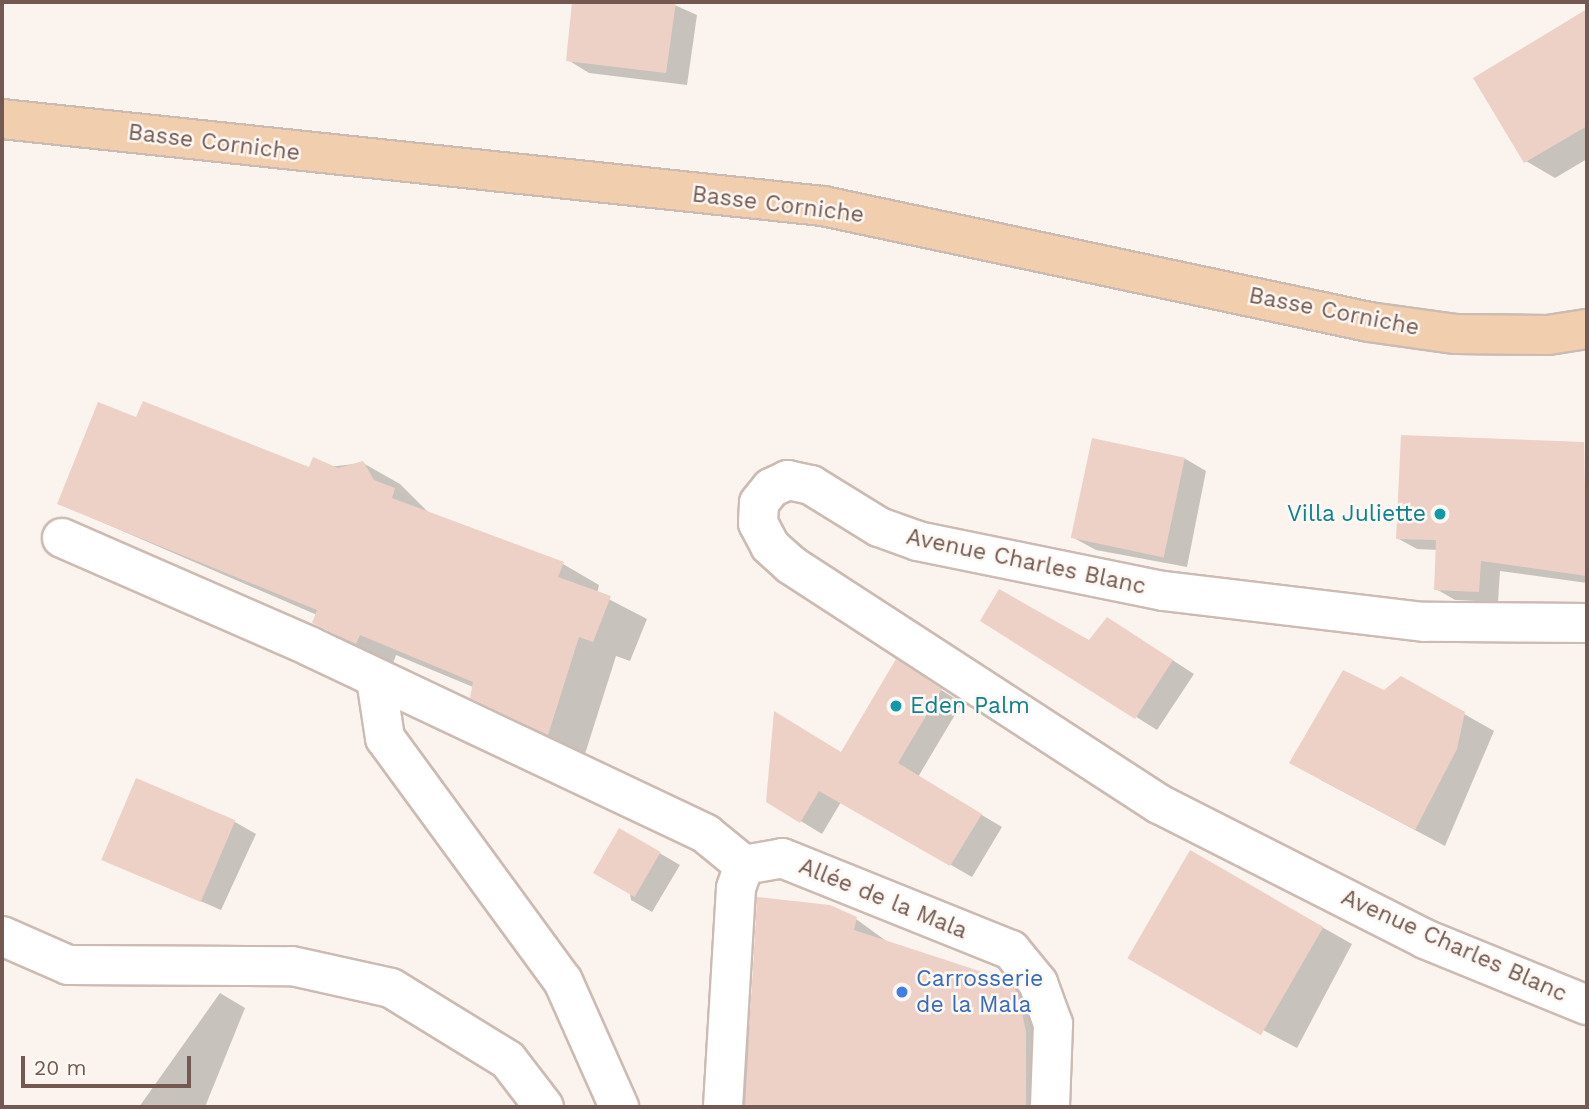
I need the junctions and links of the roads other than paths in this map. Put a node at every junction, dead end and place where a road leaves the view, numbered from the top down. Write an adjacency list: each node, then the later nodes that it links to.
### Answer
1 (2, 119): 2 (main road, Basse Corniche)
2 (1587, 329)
3 (62, 538): 5 (street)
4 (1587, 622): 8 (street, Avenue Charles Blanc)
5 (376, 678): 6 (street); 10 (street)
6 (744, 865): 11 (street); 12 (street, Allée de la Mala)
7 (2, 936): 9 (street)
8 (1587, 1005)
9 (544, 1107)
10 (619, 1107)
11 (723, 1107)
12 (1050, 1107)

